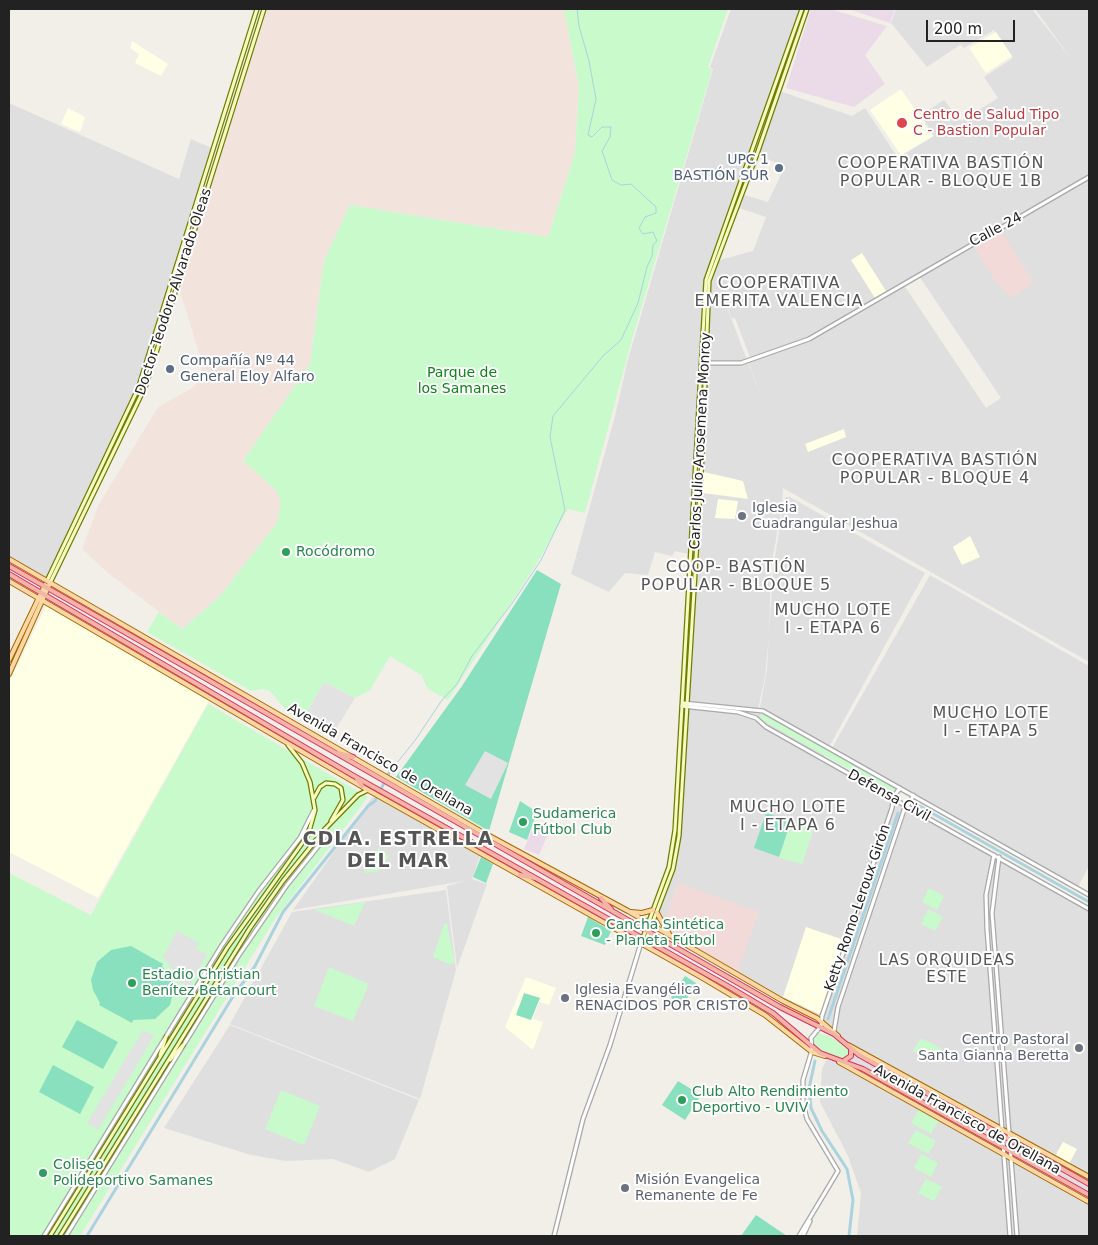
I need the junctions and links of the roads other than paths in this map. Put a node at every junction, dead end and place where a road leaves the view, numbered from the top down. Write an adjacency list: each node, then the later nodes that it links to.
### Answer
1 (257, 9): 6 (main road, Doctor Teodoro Alvarado Oleas)
2 (264, 9): 7 (main road, Doctor Teodoro Alvarado Oleas)
3 (802, 9): 8 (main road, Carlos Julio Arosemena Monroy)
4 (807, 9): 9 (main road, Carlos Julio Arosemena Monroy)
5 (1089, 177): 9 (street, Calle 24)
6 (148, 359): 7 (main road); 14 (main road, Doctor Teodoro Alvarado Oleas)
7 (153, 360): 14 (main road, Doctor Teodoro Alvarado Oleas)
8 (701, 361): 9 (main road); 19 (main road, Carlos Julio Arosemena Monroy)
9 (706, 362): 20 (main road, Carlos Julio Arosemena Monroy)
10 (9, 559): 14 (main road, Avenida Francisco de Orellana)
11 (9, 566): 15 (highway, Avenida Francisco de Orellana)
12 (9, 574): 16 (highway, Avenida Francisco de Orellana)
13 (9, 581): 16 (main road, Avenida Francisco de Orellana)
14 (49, 582): 15 (main road, Doctor Teodoro Alvarado Oleas); 23 (main road, Avenida Francisco de Orellana)
15 (46, 587): 16 (main road, Doctor Teodoro Alvarado Oleas); 22 (highway, Avenida Francisco de Orellana)
16 (42, 596): 17 (main road, Doctor Teodoro Alvarado Oleas); 18 (main road, Doctor Teodoro Alvarado Oleas); 21 (main road, Avenida Francisco de Orellana); 24 (highway, Avenida Francisco de Orellana)
17 (9, 660)
18 (9, 674)
19 (682, 705): 20 (street, Defensa Civil); 45 (main road, Carlos Julio Arosemena Monroy)
20 (687, 705): 27 (street, Defensa Civil); 31 (street, Defensa Civil); 45 (main road, Carlos Julio Arosemena Monroy)
21 (286, 742): 26 (main road, Avenida Francisco de Orellana); 30 (main road)
22 (333, 752): 23 (highway); 25 (highway, Avenida Francisco de Orellana)
23 (353, 757): 25 (main road, Avenida Francisco de Orellana)
24 (354, 776): 26 (highway); 39 (highway, Avenida Francisco de Orellana)
25 (382, 777): 41 (main road, Avenida Francisco de Orellana); 44 (highway, Avenida Francisco de Orellana)
26 (362, 786): 28 (main road, Avenida Francisco de Orellana)
27 (900, 788): 29 (street, Defensa Civil); 31 (street, Ketty Romo-Leroux Girón)
28 (370, 791): 34 (main road); 38 (main road, Avenida Francisco de Orellana)
29 (913, 795): 32 (street); 40 (street, Defensa Civil)
30 (314, 799): 33 (main road); 34 (main road)
31 (894, 799): 32 (street, Defensa Civil); 57 (street, Ketty Romo-Leroux Girón)
32 (906, 806): 36 (street, Defensa Civil); 61 (street, Ketty Romo-Leroux Girón)
33 (315, 810): 62 (street); 70 (main road)
34 (330, 824): 35 (main road)
35 (325, 829): 64 (street); 71 (main road)
36 (994, 854): 37 (street, Defensa Civil); 46 (street)
37 (999, 857): 42 (street, Defensa Civil); 47 (street)
38 (520, 875): 39 (highway); 54 (main road, Avenida Francisco de Orellana)
39 (542, 880): 52 (highway, Avenida Francisco de Orellana)
40 (1089, 895)
41 (601, 898): 43 (main road, Avenida Francisco de Orellana); 44 (highway)
42 (1089, 909)
43 (628, 911): 45 (main road); 48 (main road, Avenida Francisco de Orellana)
44 (614, 912): 51 (highway, Avenida Francisco de Orellana)
45 (655, 912): 48 (main road, Carlos Julio Arosemena Monroy); 53 (main road)
46 (986, 914): 47 (street); 50 (street)
47 (992, 914): 49 (street)
48 (650, 925): 51 (main road, Carlos Julio Arosemena Monroy); 53 (main road, Avenida Francisco de Orellana)
49 (994, 928): 50 (street); 56 (street)
50 (987, 929): 55 (street)
51 (648, 931): 52 (main road, Carlos Julio Arosemena Monroy); 60 (highway, Avenida Francisco de Orellana)
52 (645, 938): 54 (main road, Carlos Julio Arosemena Monroy); 65 (highway, Avenida Francisco de Orellana)
53 (672, 938): 57 (main road, Avenida Francisco de Orellana)
54 (642, 945): 66 (main road, Avenida Francisco de Orellana); 96 (street)
55 (992, 1004): 56 (street); 58 (street)
56 (1000, 1005): 59 (street)
57 (821, 1020): 60 (street, Ketty Romo-Leroux Girón); 61 (main road, Avenida Francisco de Orellana)
58 (994, 1022): 59 (street); 72 (street)
59 (1001, 1022): 73 (street)
60 (820, 1028): 63 (highway, Avenida Francisco de Orellana); 65 (street)
61 (834, 1031): 63 (main road, Avenida Francisco de Orellana)
62 (166, 1037): 70 (main road); 92 (street)
63 (846, 1044): 69 (highway); 72 (main road, Avenida Francisco de Orellana); 74 (highway, Avenida Francisco de Orellana)
64 (184, 1045): 71 (main road); 95 (street)
65 (812, 1047): 66 (street); 67 (highway, Avenida Francisco de Orellana)
66 (812, 1052): 67 (main road, Avenida Francisco de Orellana); 97 (street)
67 (825, 1056): 68 (highway, Avenida Francisco de Orellana)
68 (833, 1058): 69 (highway, Avenida Francisco de Orellana); 78 (main road, Avenida Francisco de Orellana)
69 (842, 1060): 76 (highway, Avenida Francisco de Orellana)
70 (156, 1063): 87 (main road)
71 (163, 1068): 89 (main road)
72 (1003, 1128): 73 (main road, Avenida Francisco de Orellana); 74 (street)
73 (1009, 1132): 75 (street); 80 (main road, Avenida Francisco de Orellana)
74 (1003, 1135): 75 (highway, Avenida Francisco de Orellana); 76 (street)
75 (1009, 1139): 77 (street); 81 (highway, Avenida Francisco de Orellana)
76 (1004, 1146): 77 (highway, Avenida Francisco de Orellana); 78 (street)
77 (1010, 1150): 79 (street); 83 (highway, Avenida Francisco de Orellana)
78 (1004, 1152): 79 (main road, Avenida Francisco de Orellana); 82 (street)
79 (1010, 1156): 84 (street); 85 (main road, Avenida Francisco de Orellana)
80 (1089, 1177)
81 (1089, 1184)
82 (1008, 1195): 84 (street); 86 (street)
83 (1089, 1195)
84 (1014, 1196): 88 (street)
85 (1089, 1202)
86 (1008, 1205): 88 (street); 98 (street)
87 (69, 1206): 89 (main road); 90 (main road)
88 (1015, 1208): 99 (street)
89 (75, 1211): 91 (main road)
90 (61, 1219): 91 (main road); 93 (main road)
91 (68, 1223): 94 (main road)
92 (44, 1236)
93 (50, 1236)
94 (60, 1236)
95 (66, 1236)
96 (554, 1236)
97 (801, 1236)
98 (1010, 1236)
99 (1017, 1236)

